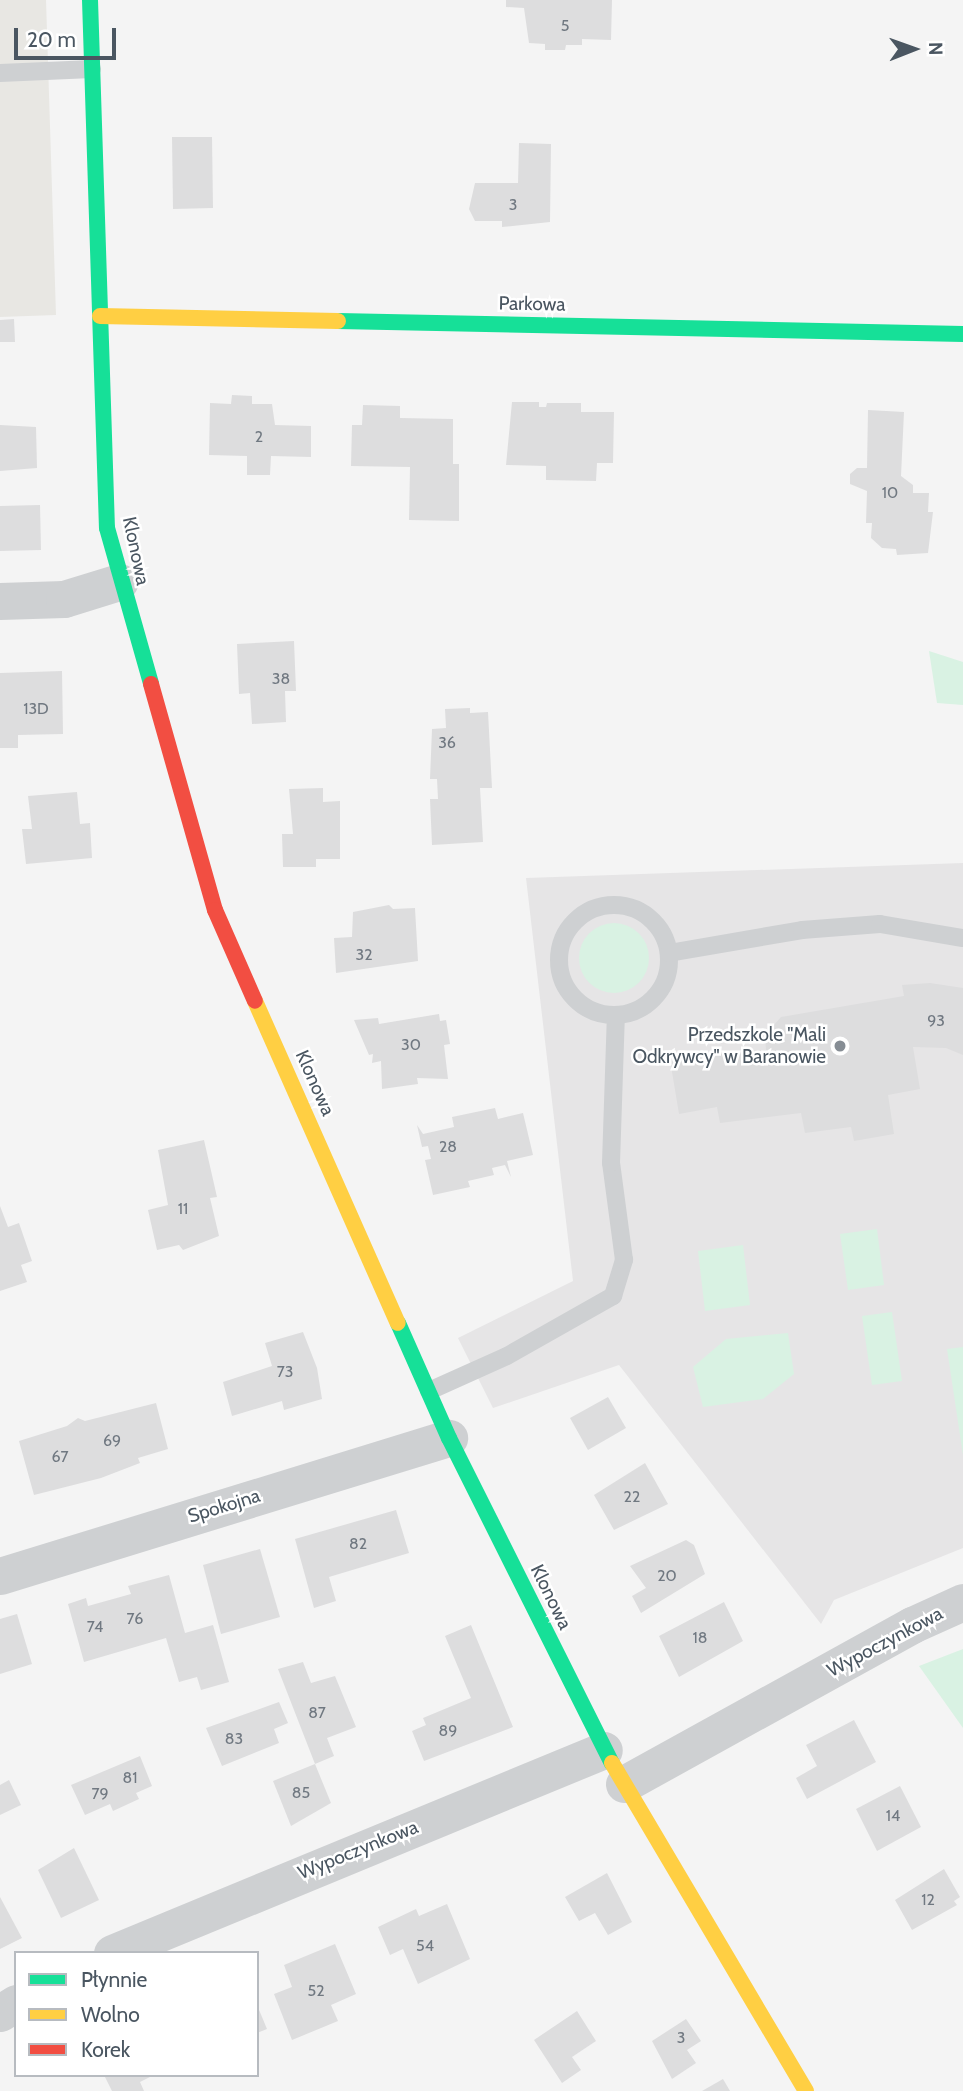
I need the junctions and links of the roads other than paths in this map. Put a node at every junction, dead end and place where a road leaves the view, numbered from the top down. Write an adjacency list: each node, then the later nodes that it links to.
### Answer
1 (90, 0): 2 (street, Klonowa)
2 (92, 69): 3 (lane); 4 (street, Klonowa)
3 (0, 73)
4 (100, 316): 5 (street, Parkowa); 6 (street, Klonowa)
5 (963, 334)
6 (119, 582): 7 (street); 11 (street, Klonowa)
7 (0, 601)
8 (963, 938): 9 (lane)
9 (669, 953): 10 (lane); 10 (lane)
10 (616, 1015): 11 (lane)
11 (429, 1391): 12 (street, Klonowa)
12 (449, 1438): 13 (street, Spokojna); 15 (street, Klonowa)
13 (0, 1576)
14 (963, 1602): 16 (street, Wypoczynkowa)
15 (604, 1750): 16 (street, Klonowa); 17 (street, Wypoczynkowa)
16 (624, 1784): 18 (street, Klonowa)
17 (117, 1951)
18 (806, 2091)

